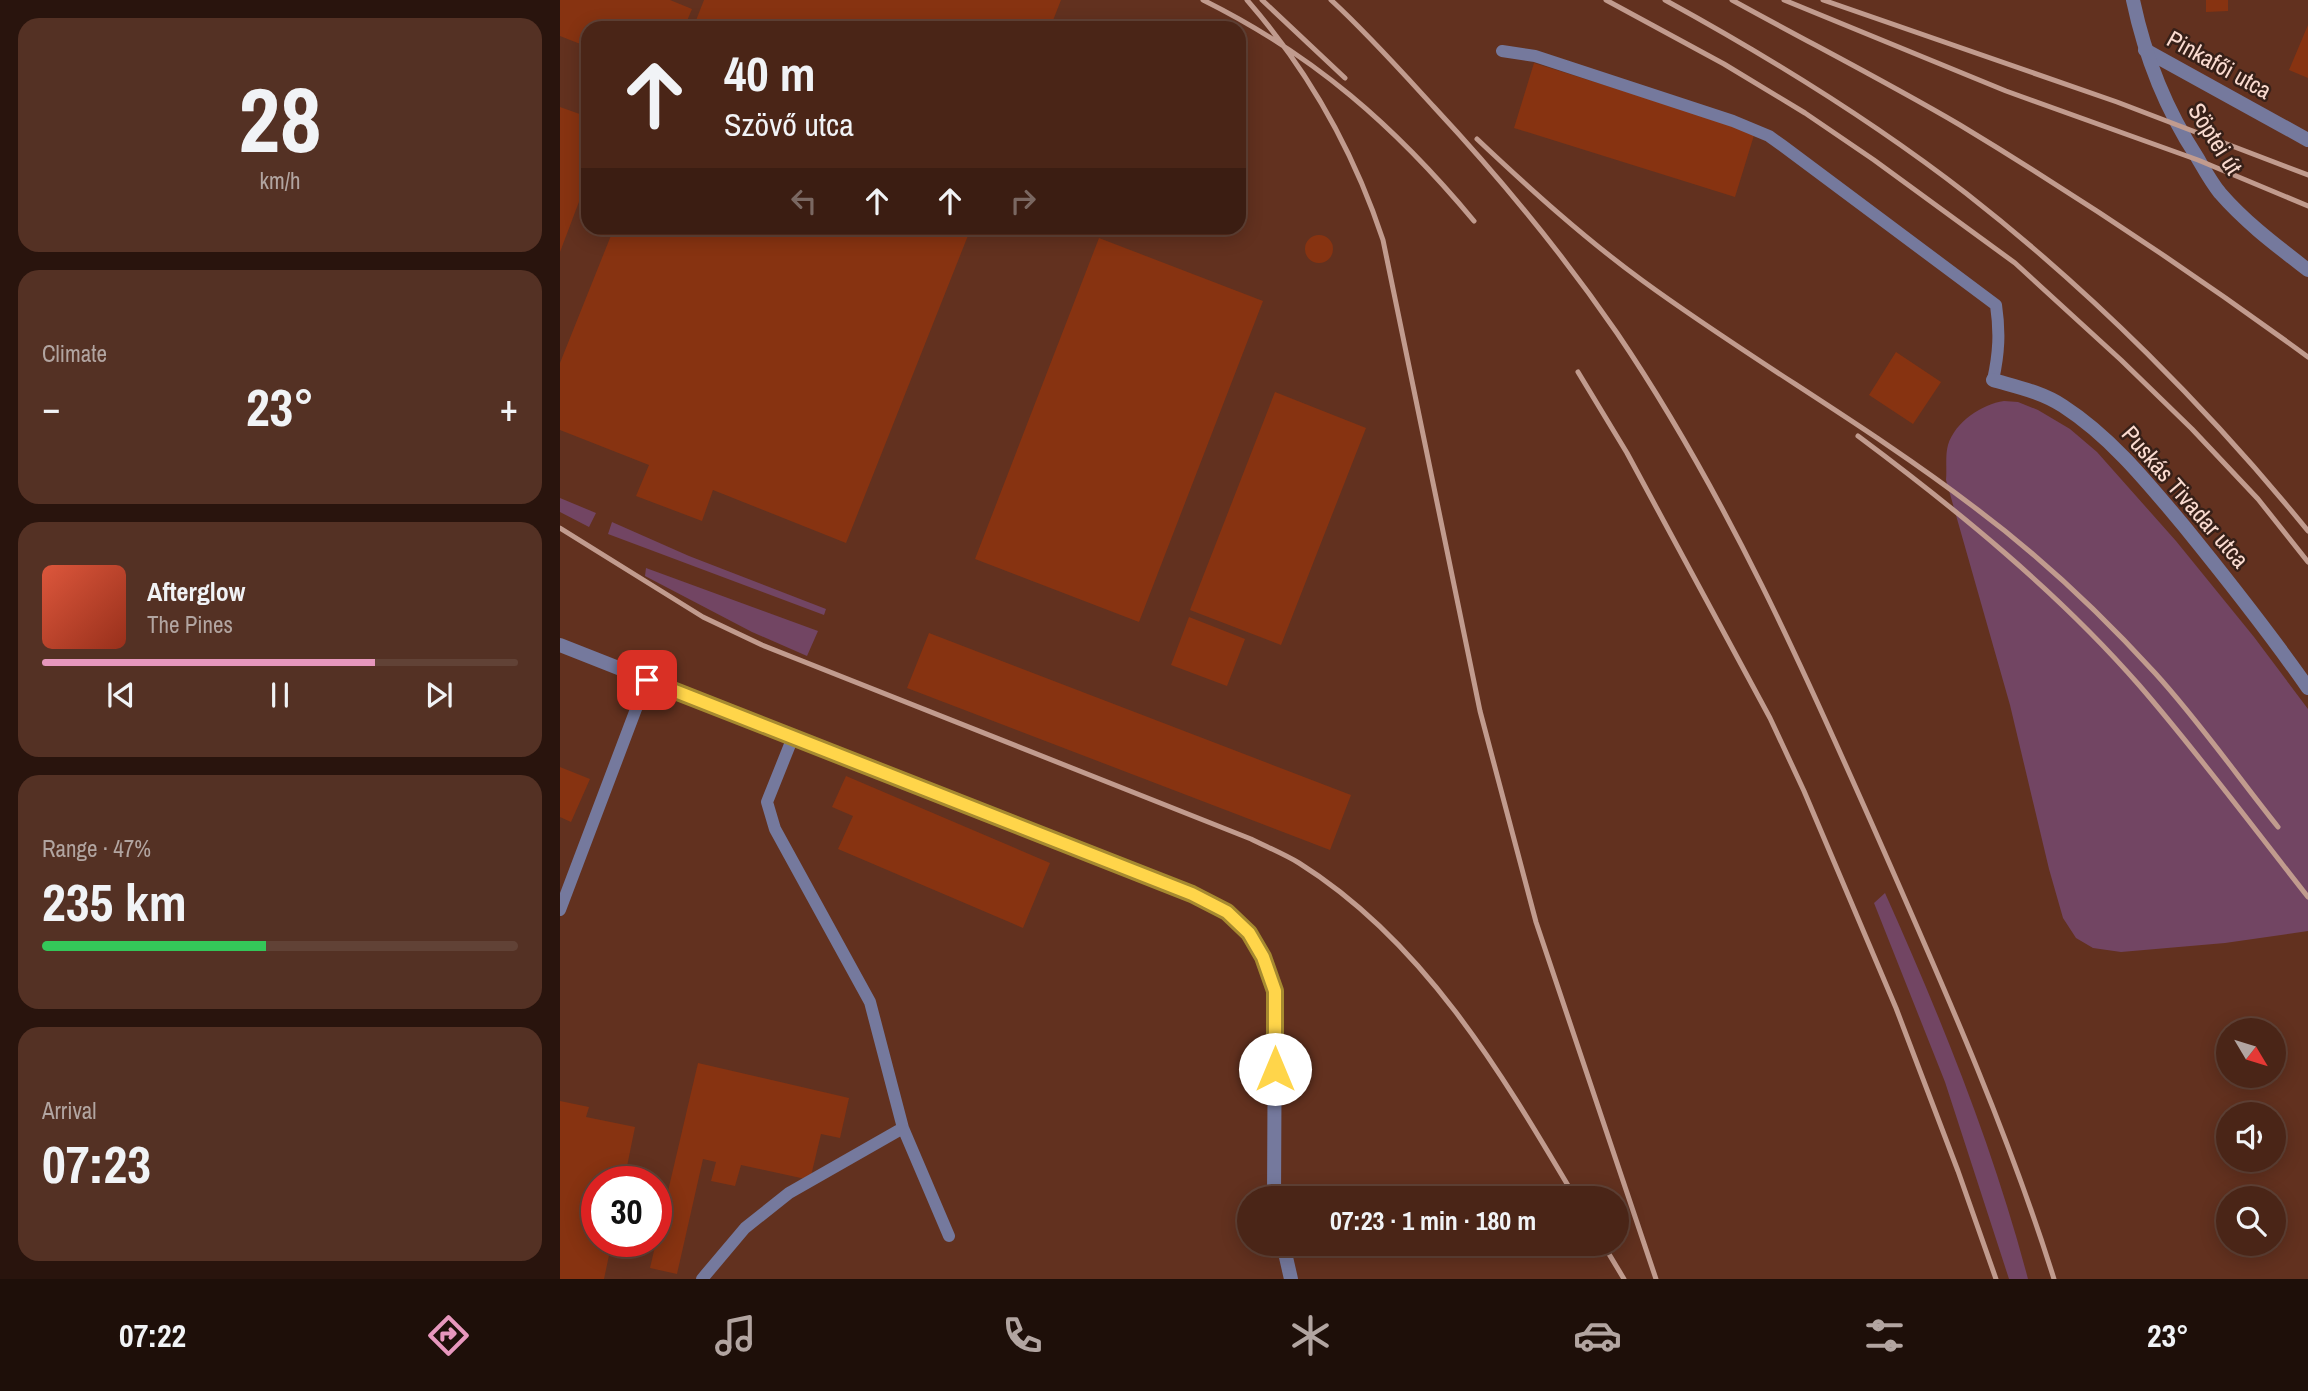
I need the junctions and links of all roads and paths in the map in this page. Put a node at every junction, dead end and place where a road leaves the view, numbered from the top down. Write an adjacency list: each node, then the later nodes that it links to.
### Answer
1 (2133, 0): 2 (street, Söptei út)
2 (2145, 50): 4 (street, Pinkafői utca); 5 (street, Söptei út)
3 (1502, 51): 6 (lane)
4 (2308, 140)
5 (2308, 270)
6 (1993, 380): 9 (street, Puskás Tivadar utca)
7 (560, 645): 8 (street)
8 (647, 680): 10 (street); 11 (lane)
9 (2308, 688)
10 (793, 737): 12 (lane); 13 (street)
11 (560, 910)
12 (903, 1128): 14 (lane); 16 (lane)
13 (1275, 1186)
14 (949, 1236)
15 (1286, 1256): 17 (street)
16 (702, 1279)
17 (1291, 1279)

